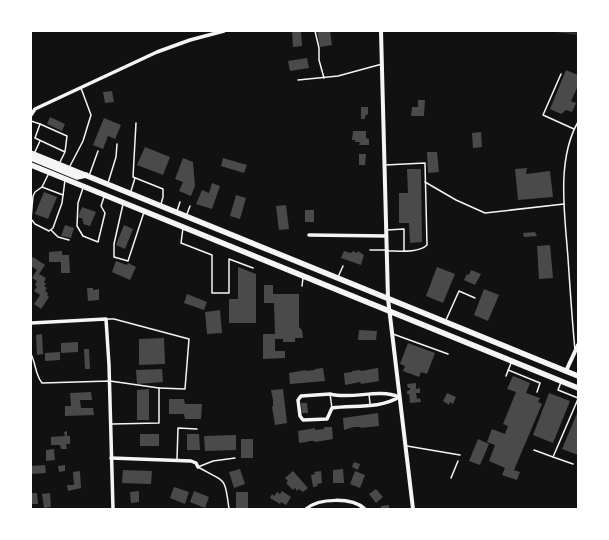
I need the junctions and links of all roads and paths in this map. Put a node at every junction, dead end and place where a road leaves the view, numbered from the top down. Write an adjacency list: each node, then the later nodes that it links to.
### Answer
1 (224, 31): 8 (street)
2 (315, 31): 6 (lane)
3 (381, 31): 4 (street)
4 (382, 64): 6 (lane); 22 (street)
5 (561, 74): 14 (lane)
6 (324, 78): 7 (lane)
7 (298, 80)
8 (81, 88): 9 (street); 23 (lane)
9 (31, 114)
10 (31, 121): 13 (lane)
11 (578, 122): 14 (lane)
12 (136, 123): 26 (lane)
13 (40, 124): 15 (lane); 18 (lane)
14 (574, 129): 37 (lane)
15 (40, 141): 18 (lane); 19 (lane)
16 (117, 144): 29 (lane)
17 (98, 151): 25 (lane)
18 (65, 152): 20 (lane)
19 (32, 155): 20 (main road); 25 (main road)
20 (59, 164): 23 (main road)
21 (31, 165): 24 (main road)
22 (384, 165): 28 (lane); 45 (street)
23 (69, 168): 25 (main road)
24 (49, 172): 27 (main road); 31 (lane)
25 (87, 176): 29 (main road)
26 (135, 178): 32 (lane); 38 (lane)
27 (65, 179): 30 (main road); 33 (lane)
28 (425, 182): 37 (lane); 51 (lane)
29 (108, 184): 32 (main road)
30 (84, 186): 34 (main road); 34 (lane)
31 (42, 187): 33 (lane); 44 (lane)
32 (130, 193): 38 (main road)
33 (63, 195): 44 (lane)
34 (104, 195): 36 (main road)
35 (180, 202): 41 (lane)
36 (124, 203): 40 (main road); 40 (lane)
37 (564, 204): 65 (lane)
38 (160, 206): 41 (main road)
39 (190, 206): 42 (lane)
40 (144, 211): 43 (main road)
41 (176, 212): 42 (main road)
42 (186, 216): 55 (main road)
43 (183, 227): 53 (lane); 54 (main road)
44 (51, 230): 48 (lane)
45 (386, 230): 47 (street); 51 (lane)
46 (309, 235): 47 (street)
47 (386, 236): 50 (street)
48 (69, 240)
49 (370, 250): 50 (lane)
50 (386, 251): 51 (lane); 58 (street)
51 (404, 251)
52 (343, 266): 55 (lane)
53 (253, 268)
54 (303, 276): 56 (lane); 59 (main road)
55 (337, 278): 58 (main road)
56 (302, 286)
57 (475, 298): 62 (lane)
58 (388, 299): 59 (street); 62 (main road)
59 (389, 311): 63 (street); 68 (main road)
60 (106, 319): 61 (street); 73 (street); 75 (lane)
61 (31, 322)
62 (445, 322): 70 (main road)
63 (392, 333): 67 (lane); 80 (street)
64 (578, 345): 65 (street)
65 (575, 351): 70 (street)
66 (31, 354): 73 (lane)
67 (448, 354)
68 (512, 361): 69 (lane); 74 (main road)
69 (508, 370): 71 (lane); 77 (lane)
70 (566, 371): 72 (main road)
71 (506, 376)
72 (578, 376)
73 (110, 380): 75 (lane); 84 (street)
74 (562, 382): 76 (main road); 81 (lane)
75 (159, 388): 84 (lane)
76 (578, 388)
77 (537, 392)
78 (330, 394): 79 (street); 83 (lane); 83 (street)
79 (369, 394): 80 (street); 82 (lane)
80 (399, 397): 82 (street); 86 (street)
81 (578, 398): 89 (lane)
82 (370, 405): 83 (street)
83 (332, 408)
84 (111, 424): 90 (street)
85 (197, 429): 92 (lane)
86 (405, 445): 88 (lane); 101 (street)
87 (534, 450): 89 (lane)
88 (460, 455)
89 (553, 457): 94 (lane)
90 (111, 458): 92 (street); 97 (street)
91 (235, 458): 95 (lane)
92 (178, 461): 95 (street)
93 (458, 461): 96 (lane)
94 (573, 464)
95 (198, 467): 98 (lane)
96 (451, 478)
97 (113, 509)
98 (229, 509)
99 (306, 509): 100 (street)
100 (365, 509)
101 (413, 509)

